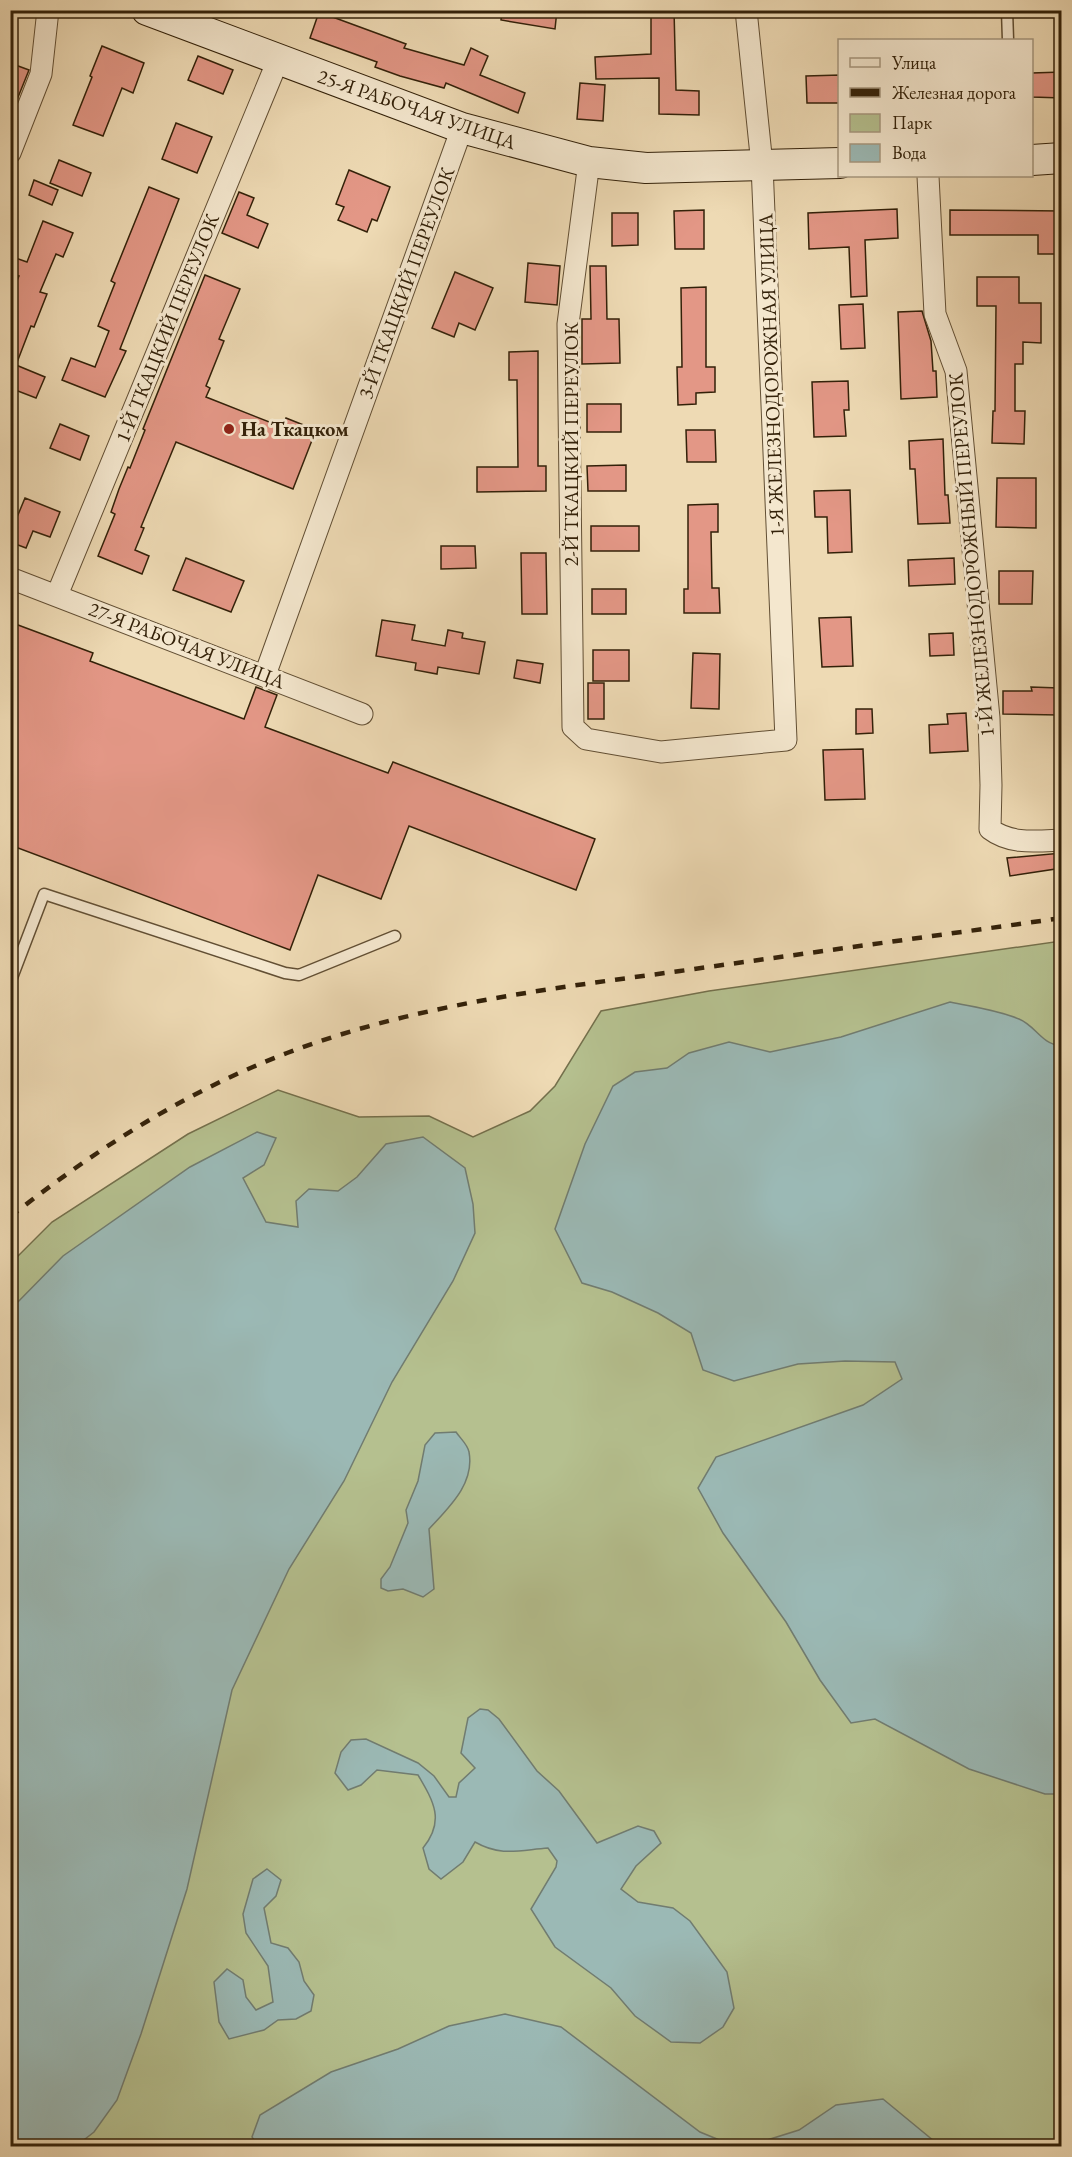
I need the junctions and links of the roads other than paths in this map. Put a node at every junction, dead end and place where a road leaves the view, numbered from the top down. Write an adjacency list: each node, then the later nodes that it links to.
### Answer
1 (48, 10): 8 (street)
2 (147, 10): 6 (main road, 25-Я РАБОЧАЯ УЛИЦА)
3 (746, 10): 13 (street, 1-Я ЖЕЛЕЗНОДОРОЖНАЯ УЛИЦА)
4 (1007, 10): 5 (lane)
5 (1008, 39)
6 (278, 60): 7 (main road, 25-Я РАБОЧАЯ УЛИЦА); 16 (street, 1-Й ТКАЦКИЙ ПЕРЕУЛОК)
7 (462, 128): 11 (main road, 25-Я РАБОЧАЯ УЛИЦА); 17 (street, 3-Й ТКАЦКИЙ ПЕРЕУЛОК)
8 (10, 153)
9 (1062, 158): 10 (main road)
10 (1033, 160)
11 (589, 162): 13 (main road, 25-Я РАБОЧАЯ УЛИЦА); 19 (street, 2-Й ТКАЦКИЙ ПЕРЕУЛОК)
12 (838, 163): 13 (main road, 25-Я РАБОЧАЯ УЛИЦА)
13 (762, 165): 19 (street, 1-Я ЖЕЛЕЗНОДОРОЖНАЯ УЛИЦА)
14 (928, 177): 20 (street, 1-Й ЖЕЛЕЗНОДОРОЖНЫЙ ПЕРЕУЛОК)
15 (10, 578): 16 (street, 27-Я РАБОЧАЯ УЛИЦА)
16 (57, 596): 17 (street, 27-Я РАБОЧАЯ УЛИЦА)
17 (265, 675): 18 (street, 27-Я РАБОЧАЯ УЛИЦА)
18 (362, 714)
19 (786, 740)
20 (1062, 840)
21 (394, 936): 22 (lane)
22 (10, 983)

